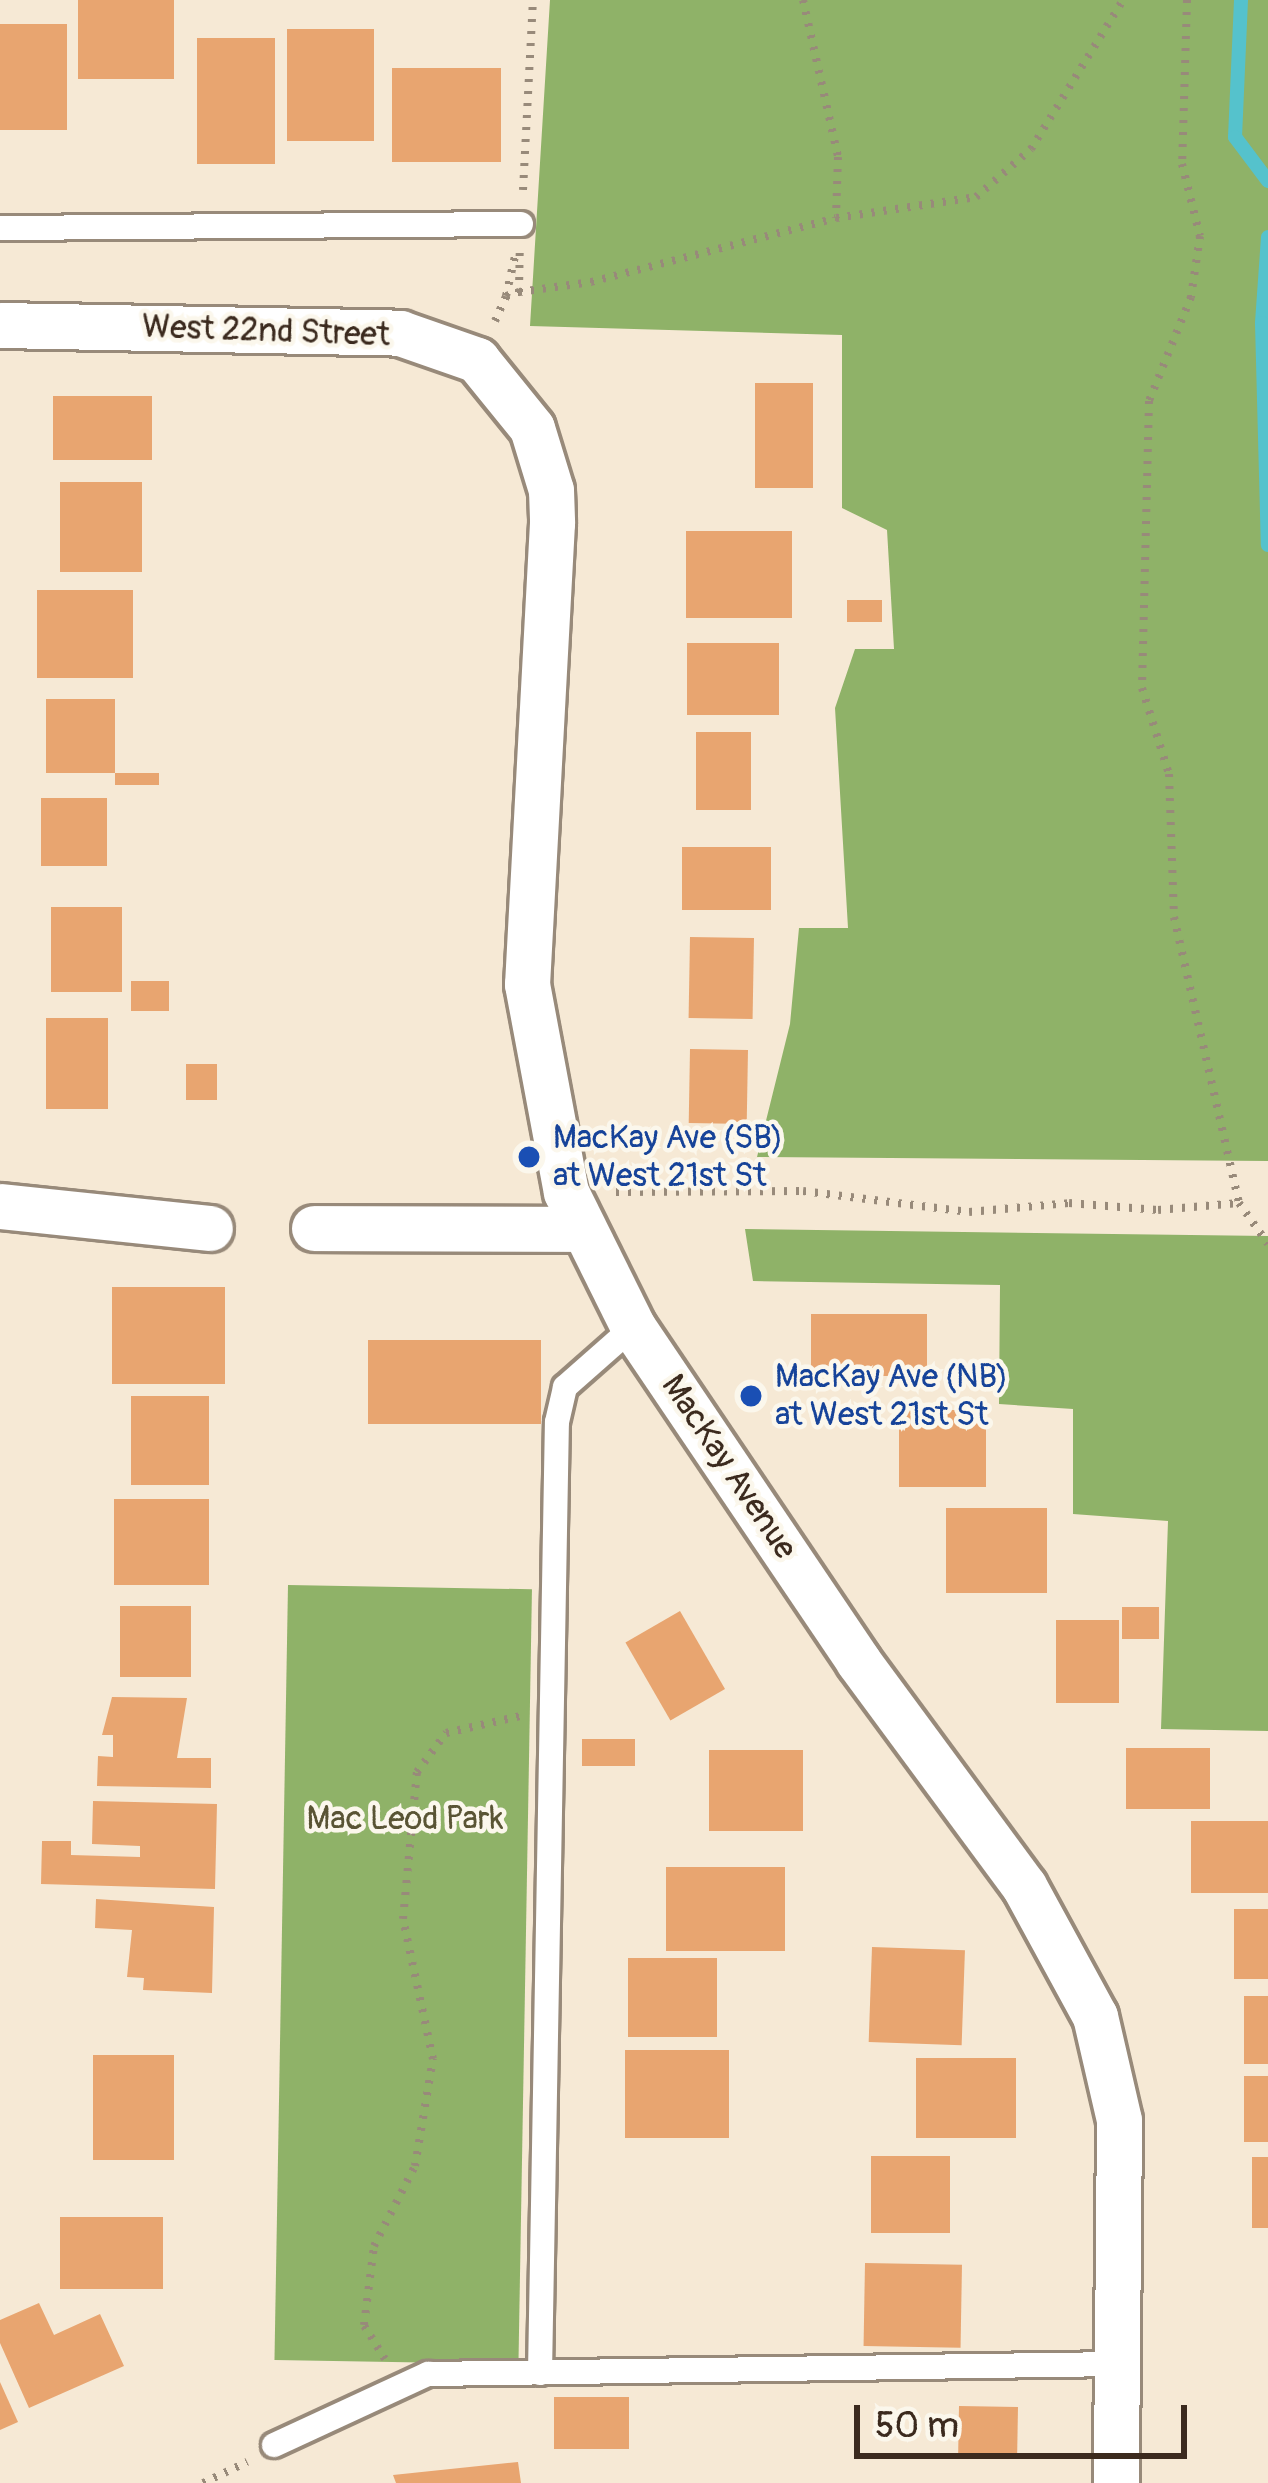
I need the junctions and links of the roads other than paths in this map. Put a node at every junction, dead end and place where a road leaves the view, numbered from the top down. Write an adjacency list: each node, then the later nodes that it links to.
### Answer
1 (521, 224): 2 (lane)
2 (0, 227)
3 (0, 325): 4 (street, West 22nd Street)
4 (511, 396): 8 (street, MacKay Avenue)
5 (0, 1206): 6 (street)
6 (210, 1228)
7 (314, 1228): 8 (street)
8 (581, 1229): 9 (street, MacKay Avenue)
9 (633, 1328): 10 (street, MacKay Avenue); 11 (lane)
10 (1117, 2364): 11 (lane); 13 (street, MacKay Avenue)
11 (540, 2372): 12 (lane)
12 (274, 2445)
13 (1116, 2483)

